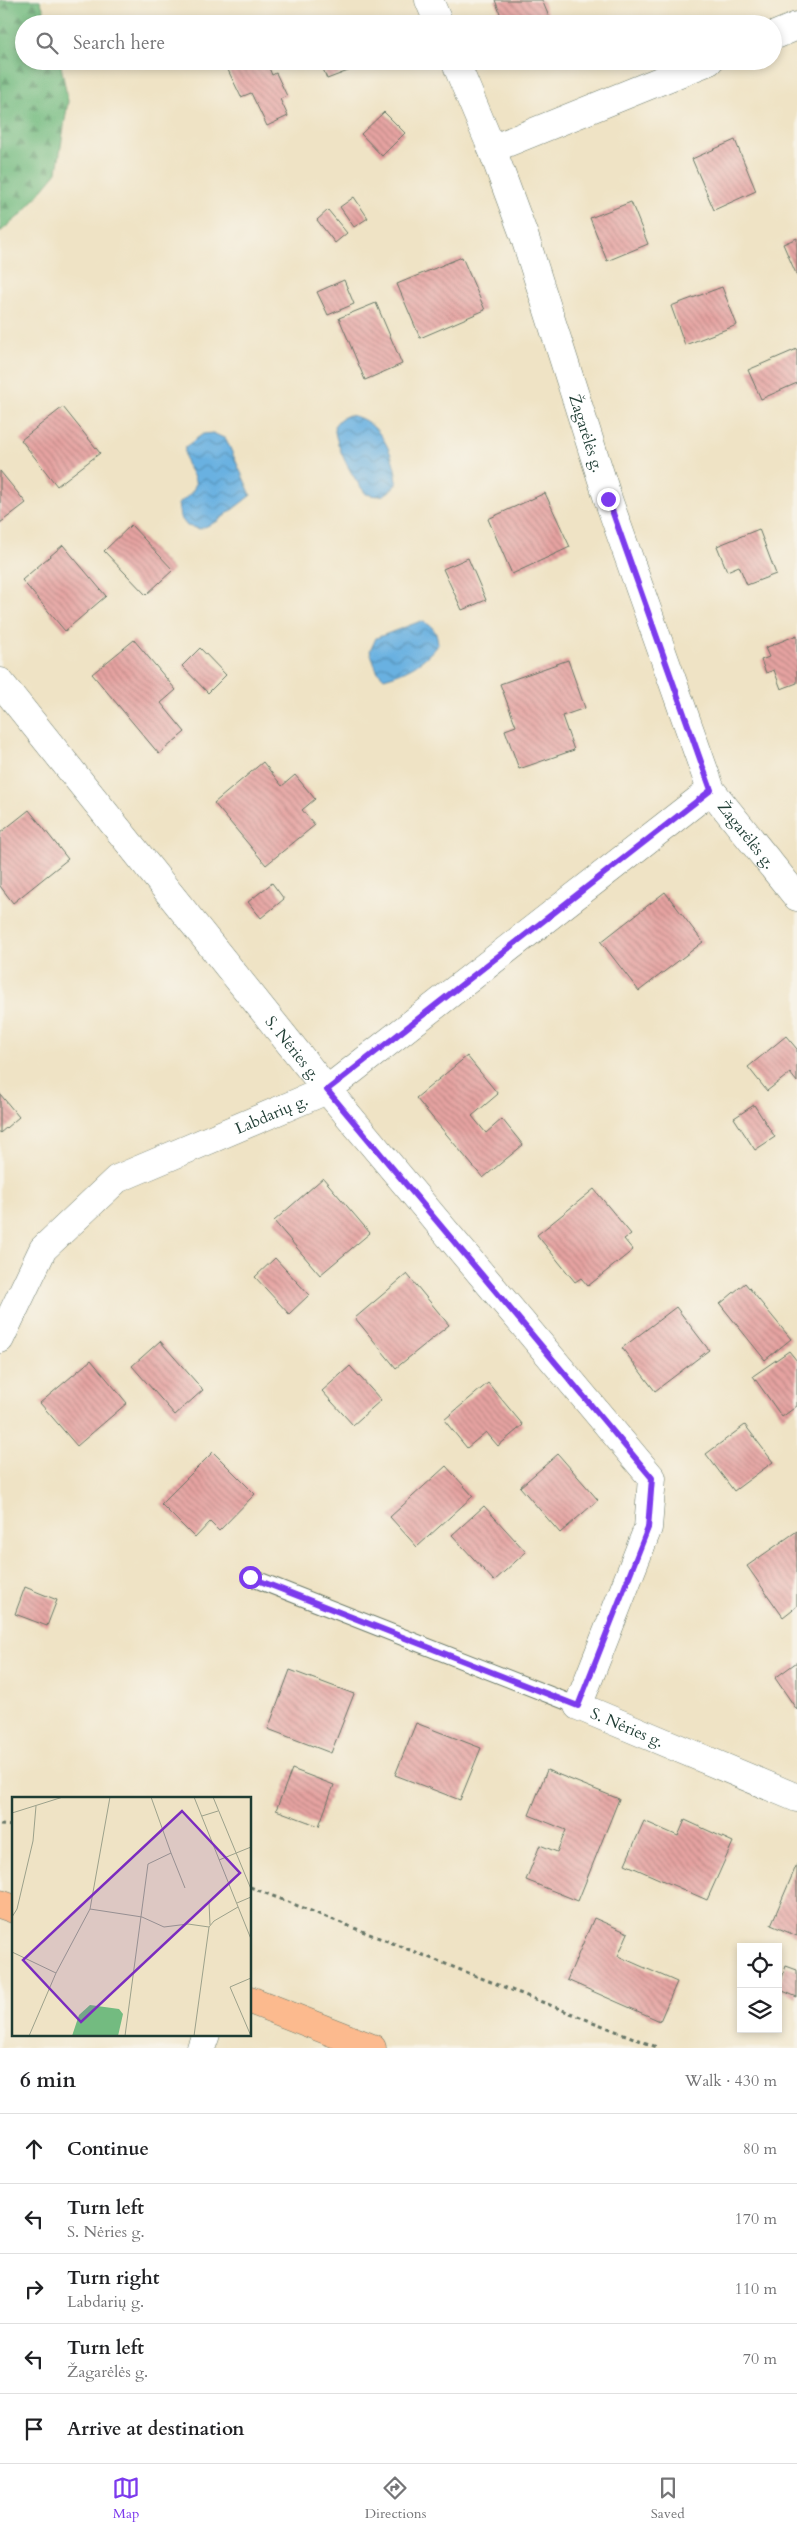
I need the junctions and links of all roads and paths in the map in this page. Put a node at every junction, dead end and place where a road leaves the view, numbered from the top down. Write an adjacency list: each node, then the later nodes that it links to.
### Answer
1 (430, 0): 2 (street)
2 (436, 15)
3 (797, 26): 4 (street)
4 (782, 32)
5 (459, 70): 7 (street, Žagarėlės g.)
6 (687, 70): 7 (street)
7 (492, 149): 9 (street, Žagarėlės g.)
8 (0, 682): 11 (street, S. Nėries g.)
9 (711, 790): 10 (street, Žagarėlės g.); 11 (street, Labdarių g.)
10 (797, 896)
11 (327, 1090): 12 (street, Labdarių g.); 14 (street, S. Nėries g.)
12 (0, 1339)
13 (250, 1577): 14 (lane)
14 (578, 1706): 15 (street, S. Nėries g.)
15 (797, 1798)
16 (251, 1887): 23 (path)
17 (0, 1904): 18 (main road)
18 (12, 1908)
19 (251, 2000): 22 (main road)
20 (205, 2036): 21 (street)
21 (201, 2048)
22 (372, 2048)
23 (659, 2048)

